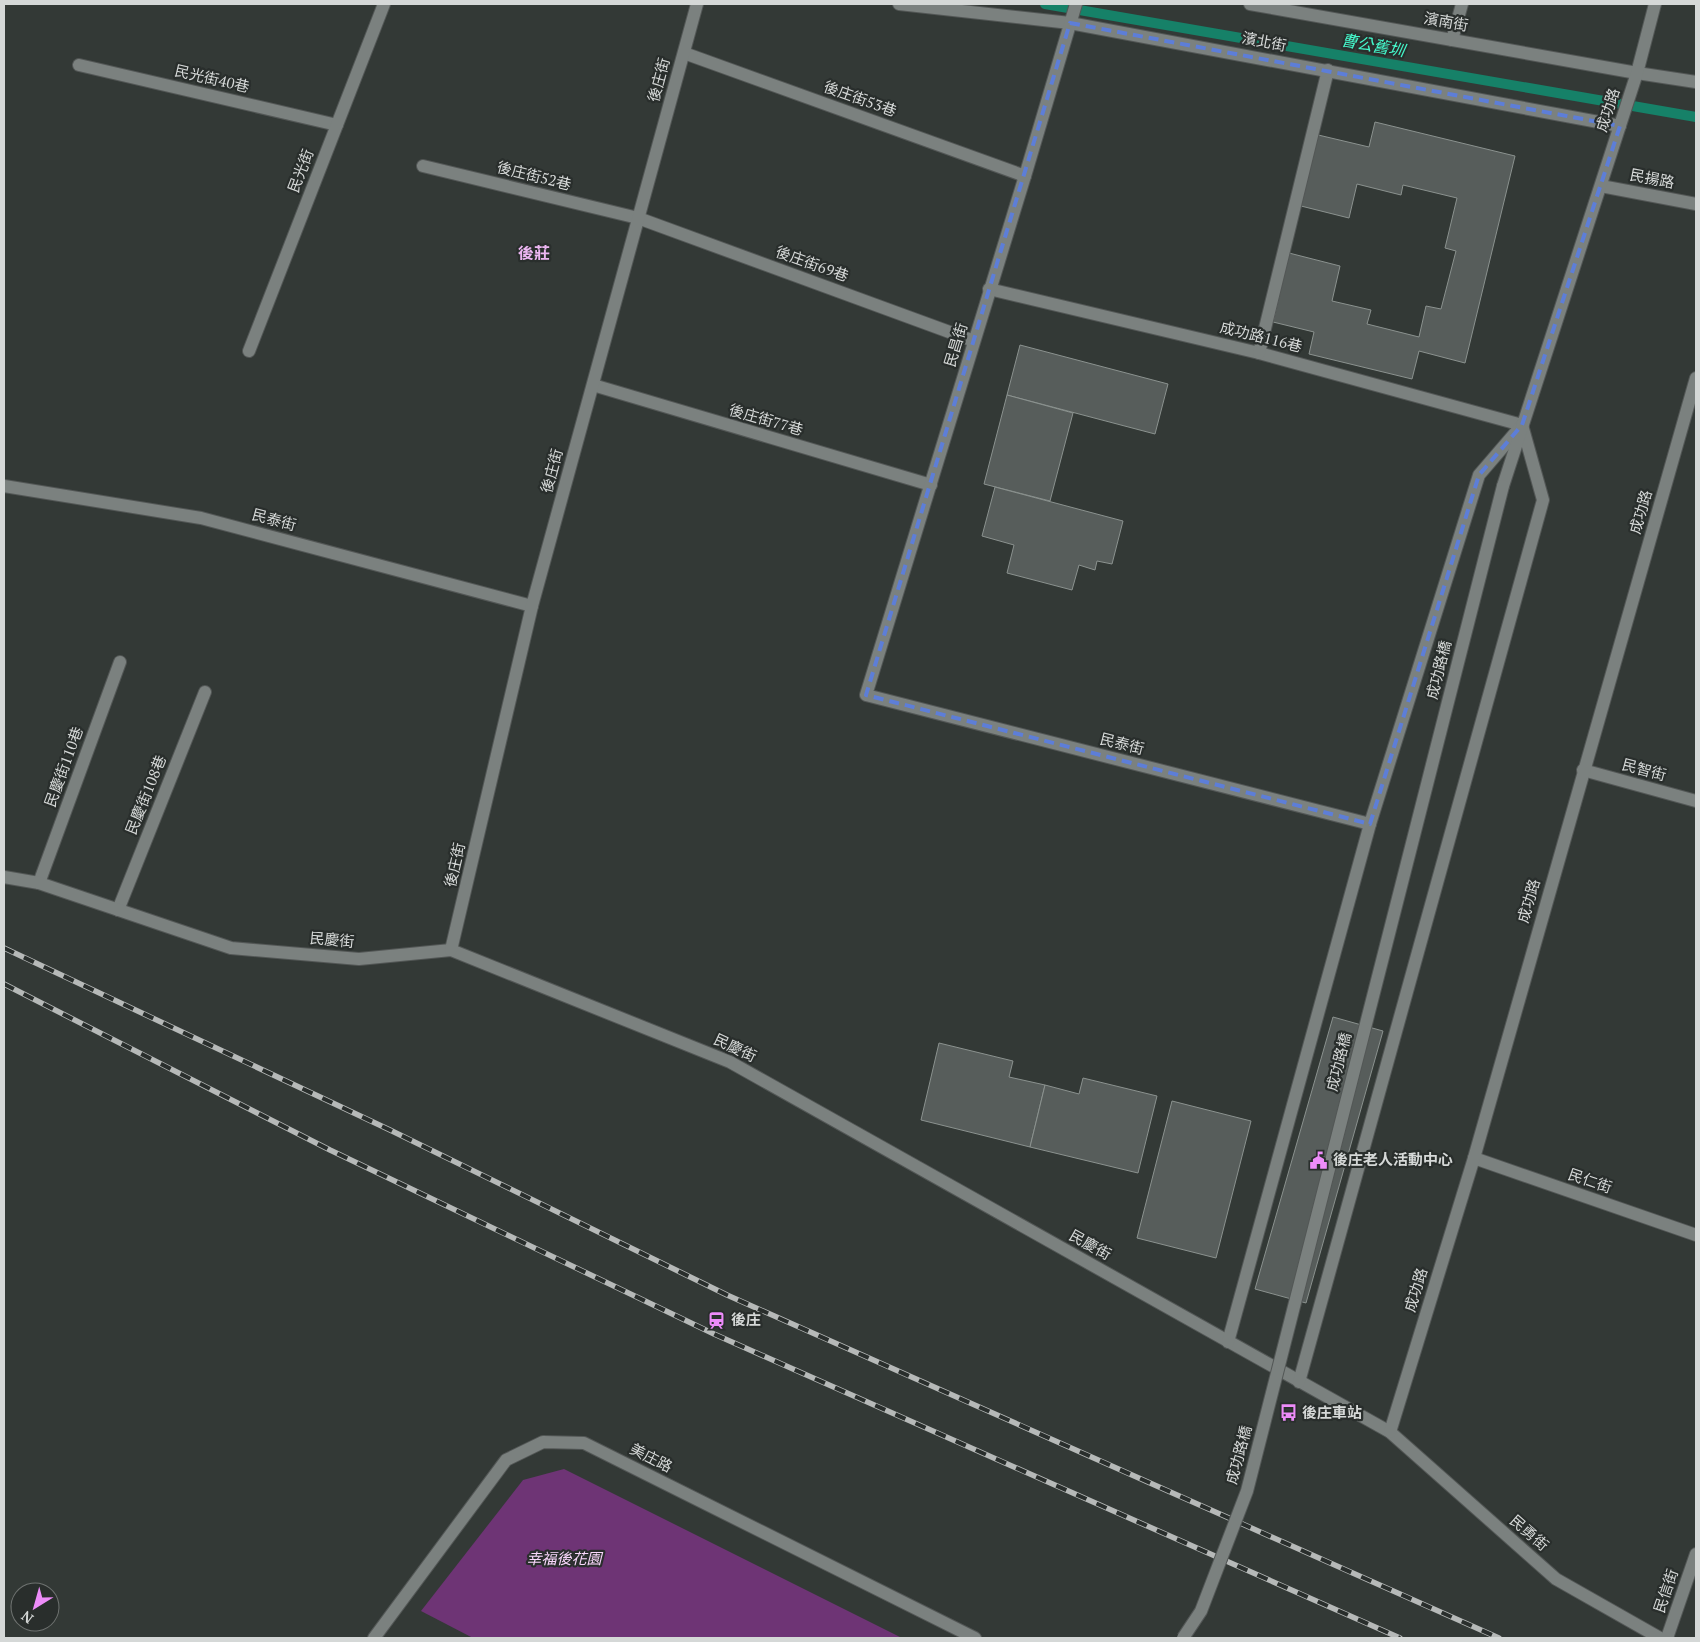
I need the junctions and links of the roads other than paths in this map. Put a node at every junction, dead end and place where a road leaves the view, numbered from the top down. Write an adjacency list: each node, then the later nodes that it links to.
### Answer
1 (384, 4): 16 (street, 民光街)
2 (697, 4): 11 (street, 後庄街)
3 (899, 4): 9 (street, 濱北街)
4 (1076, 4): 9 (street, 民昌街)
5 (1250, 4): 8 (street, 濱南街)
6 (1462, 4): 10 (street)
7 (1655, 4): 14 (street, 成功路)
8 (1268, 5): 10 (street, 濱南街)
9 (1071, 22): 13 (street, 濱北街); 19 (street, 民昌街)
10 (1452, 40): 14 (street, 濱南街)
11 (684, 53): 19 (street, 後庄街53巷); 22 (street, 後庄街)
12 (79, 65): 16 (street, 民光街40巷)
13 (1328, 70): 17 (street, 濱北街); 26 (street)
14 (1637, 73): 15 (street); 17 (street, 成功路)
15 (1696, 82)
16 (337, 125): 25 (street, 民光街)
17 (1620, 126): 20 (street, 成功路)
18 (423, 166): 22 (street, 後庄街52巷)
19 (1025, 176): 23 (street, 民昌街)
20 (1601, 186): 21 (street, 民揚路); 29 (street, 成功路)
21 (1696, 204)
22 (638, 218): 24 (street, 後庄街69巷); 28 (street, 後庄街)
23 (989, 289): 24 (street, 民昌街); 26 (street, 成功路116巷)
24 (974, 341): 30 (street, 民昌街)
25 (249, 350)
26 (1259, 353): 29 (street, 成功路116巷)
27 (1696, 378): 37 (street, 成功路)
28 (593, 385): 30 (street, 後庄街77巷); 33 (street, 後庄街)
29 (1522, 425): 32 (street, 成功路); 39 (street, 成功路); 47 (street)
30 (930, 485): 36 (street, 民昌街)
31 (4, 486): 33 (street, 民泰街)
32 (1503, 486): 52 (street, 成功路橋, bridge)
33 (532, 606): 43 (street, 後庄街)
34 (120, 662): 41 (street, 民慶街110巷)
35 (205, 692): 42 (street, 民慶街108巷)
36 (866, 695): 39 (street, 民泰街)
37 (1583, 770): 38 (street, 民智街); 44 (street, 成功路)
38 (1696, 801)
39 (1370, 824): 46 (street, 成功路)
40 (4, 877): 41 (street, 民慶街)
41 (39, 883): 42 (street, 民慶街)
42 (118, 910): 43 (street, 民慶街)
43 (451, 950): 46 (street, 民慶街)
44 (1474, 1158): 45 (street, 民仁街); 48 (street, 成功路)
45 (1696, 1235)
46 (1228, 1342): 47 (street, 民慶街)
47 (1299, 1382): 48 (street, 民慶街)
48 (1390, 1432): 53 (street, 民勇街)
49 (1696, 1554): 54 (street, 民信街)
50 (374, 1638): 51 (street, 美庄路)
51 (975, 1638)
52 (1183, 1638)
53 (1660, 1638)
54 (1667, 1638)

